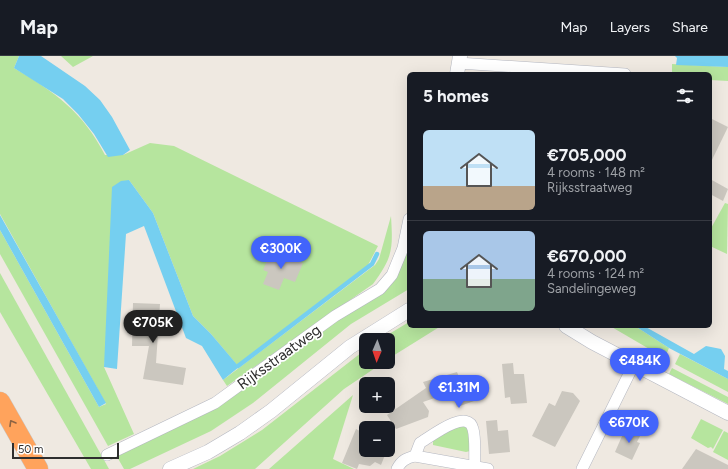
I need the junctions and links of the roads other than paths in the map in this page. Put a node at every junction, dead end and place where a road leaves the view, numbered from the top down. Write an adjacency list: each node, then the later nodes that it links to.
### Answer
1 (458, 64): 2 (street)
2 (592, 72)
3 (407, 227): 9 (street, Rijksstraatweg)
4 (407, 311): 13 (street)
5 (570, 328): 6 (street)
6 (634, 364): 8 (street); 16 (street)
7 (0, 402): 12 (highway, one-way to 7)
8 (728, 412)
9 (107, 455)
10 (415, 456): 11 (street); 11 (street); 14 (street)
11 (475, 467): 15 (street)
12 (38, 469)
13 (170, 469)
14 (397, 469)
15 (488, 469)
16 (582, 469)

